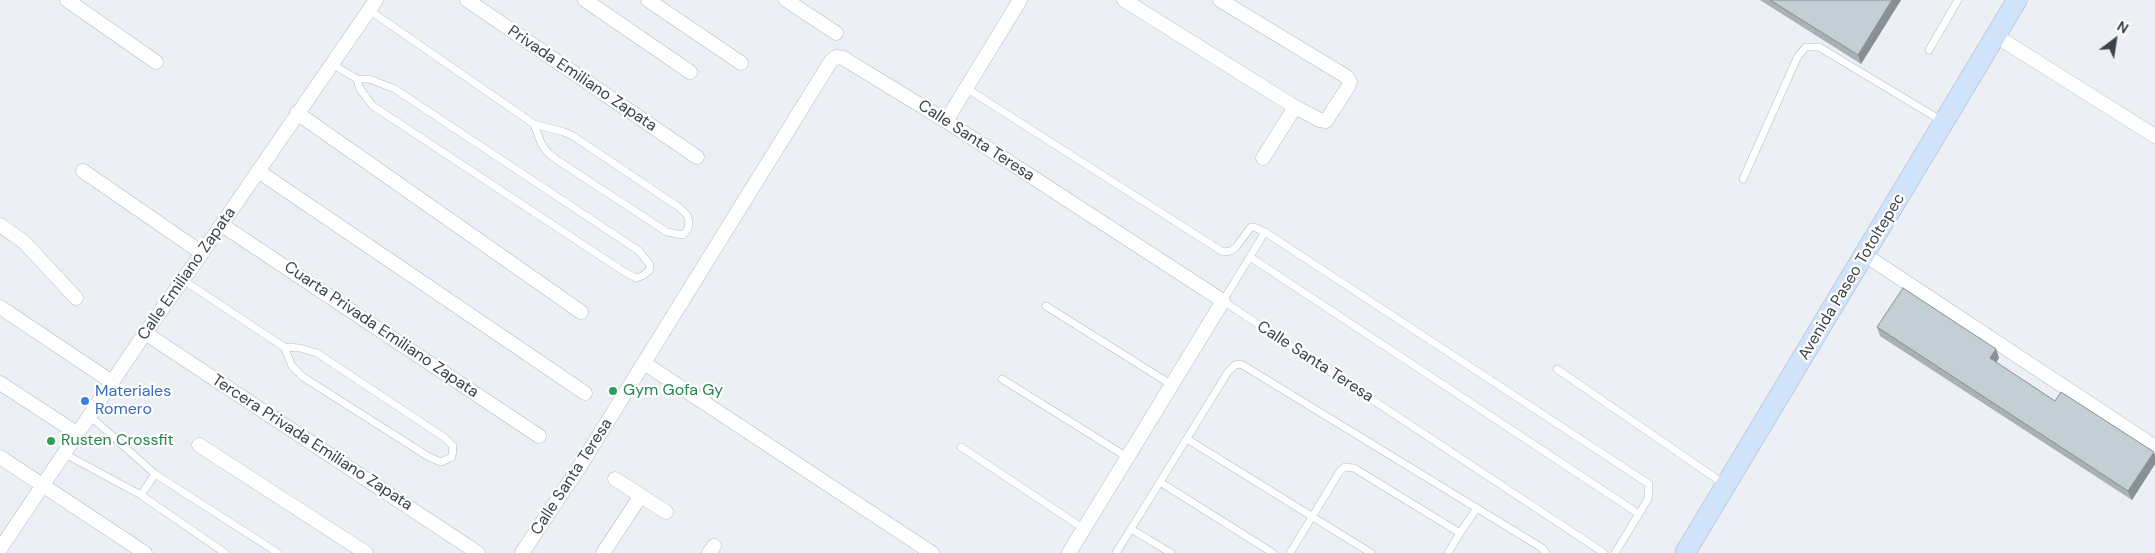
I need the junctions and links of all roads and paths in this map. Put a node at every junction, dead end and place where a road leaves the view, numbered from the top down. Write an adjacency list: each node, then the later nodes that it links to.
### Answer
1 (67, 0): 15 (street)
2 (467, 0): 27 (street, Privada Emiliano Zapata)
3 (585, 0): 18 (street)
4 (648, 0): 17 (street)
5 (786, 0): 12 (street)
6 (1020, 0): 20 (street)
7 (1124, 0): 21 (street)
8 (1220, 0): 21 (street)
9 (1958, 0): 14 (lane)
10 (2017, 0): 13 (main road, Avenida Paseo Totoltepec)
11 (372, 5): 16 (street, Calle Emiliano Zapata); 25 (lane)
12 (836, 33)
13 (1996, 36): 24 (main road, Avenida Paseo Totoltepec); 26 (street)
14 (1929, 50)
15 (156, 62)
16 (332, 64): 19 (lane); 22 (street, Calle Emiliano Zapata)
17 (742, 64)
18 (690, 72)
19 (357, 79): 19 (lane)
20 (966, 88): 23 (street); 34 (lane)
21 (1295, 107): 28 (street)
22 (297, 113): 30 (street, Calle Emiliano Zapata); 43 (street)
23 (946, 121): 40 (street, Calle Santa Teresa); 46 (street, Calle Santa Teresa)
24 (1944, 122): 31 (lane); 36 (main road, Avenida Paseo Totoltepec)
25 (534, 124): 25 (lane)
26 (2155, 136)
27 (697, 157)
28 (1263, 158)
29 (83, 171): 35 (street)
30 (258, 171): 33 (street, Calle Emiliano Zapata); 52 (street)
31 (1743, 179)
32 (0, 225): 39 (street)
33 (222, 225): 35 (street, Calle Emiliano Zapata); 55 (street, Cuarta Privada Emiliano Zapata)
34 (1265, 232): 37 (lane); 72 (lane)
35 (202, 253): 38 (street, Calle Emiliano Zapata)
36 (1865, 255): 59 (street); 66 (main road, Avenida Paseo Totoltepec)
37 (1250, 257): 40 (lane); 72 (lane)
38 (183, 280): 44 (street, Calle Emiliano Zapata); 45 (lane)
39 (76, 298)
40 (1223, 301): 51 (street); 94 (lane, Calle Santa Teresa)
41 (1046, 306): 51 (lane)
42 (0, 307): 49 (street)
43 (581, 312)
44 (145, 333): 49 (street, Calle Emiliano Zapata); 82 (street, Tercera Privada Emiliano Zapata)
45 (284, 347): 45 (lane)
46 (644, 363): 83 (street, Calle Santa Teresa); 85 (street)
47 (1557, 369): 66 (lane)
48 (1002, 379): 61 (lane)
49 (112, 382): 53 (street, Calle Emiliano Zapata)
50 (0, 383): 54 (street)
51 (1172, 385): 61 (street)
52 (585, 393)
53 (90, 416): 54 (street, Calle Emiliano Zapata); 63 (lane)
54 (78, 434): 60 (street, Calle Emiliano Zapata)
55 (539, 436)
56 (1187, 439): 65 (lane); 70 (lane); 73 (lane)
57 (199, 445): 81 (street)
58 (961, 447): 74 (lane)
59 (2155, 447)
60 (65, 454): 67 (street, Calle Emiliano Zapata); 68 (lane)
61 (1127, 457): 74 (street)
62 (0, 458): 67 (street)
63 (154, 474): 68 (lane); 80 (lane)
64 (615, 479): 69 (street)
65 (1160, 482): 75 (lane); 89 (lane)
66 (1726, 485): 96 (main road, Avenida Paseo Totoltepec)
67 (44, 486): 77 (street, Calle Emiliano Zapata); 78 (street)
68 (140, 495): 79 (lane)
69 (640, 497): 71 (street); 84 (street)
70 (1477, 508): 76 (lane); 93 (lane)
71 (666, 512)
72 (1639, 514): 95 (lane)
73 (1313, 515): 76 (lane); 90 (lane); 91 (lane)
74 (1084, 529): 86 (street)
75 (1131, 529): 87 (lane); 88 (lane)
76 (1460, 533): 92 (lane)
77 (0, 549)
78 (145, 553)
79 (225, 553)
80 (278, 553)
81 (366, 553)
82 (478, 553)
83 (522, 553)
84 (603, 553)
85 (932, 553)
86 (1069, 553)
87 (1116, 553)
88 (1170, 553)
89 (1273, 553)
90 (1290, 553)
91 (1371, 553)
92 (1448, 553)
93 (1546, 553)
94 (1604, 553)
95 (1615, 553)
96 (1685, 553)

